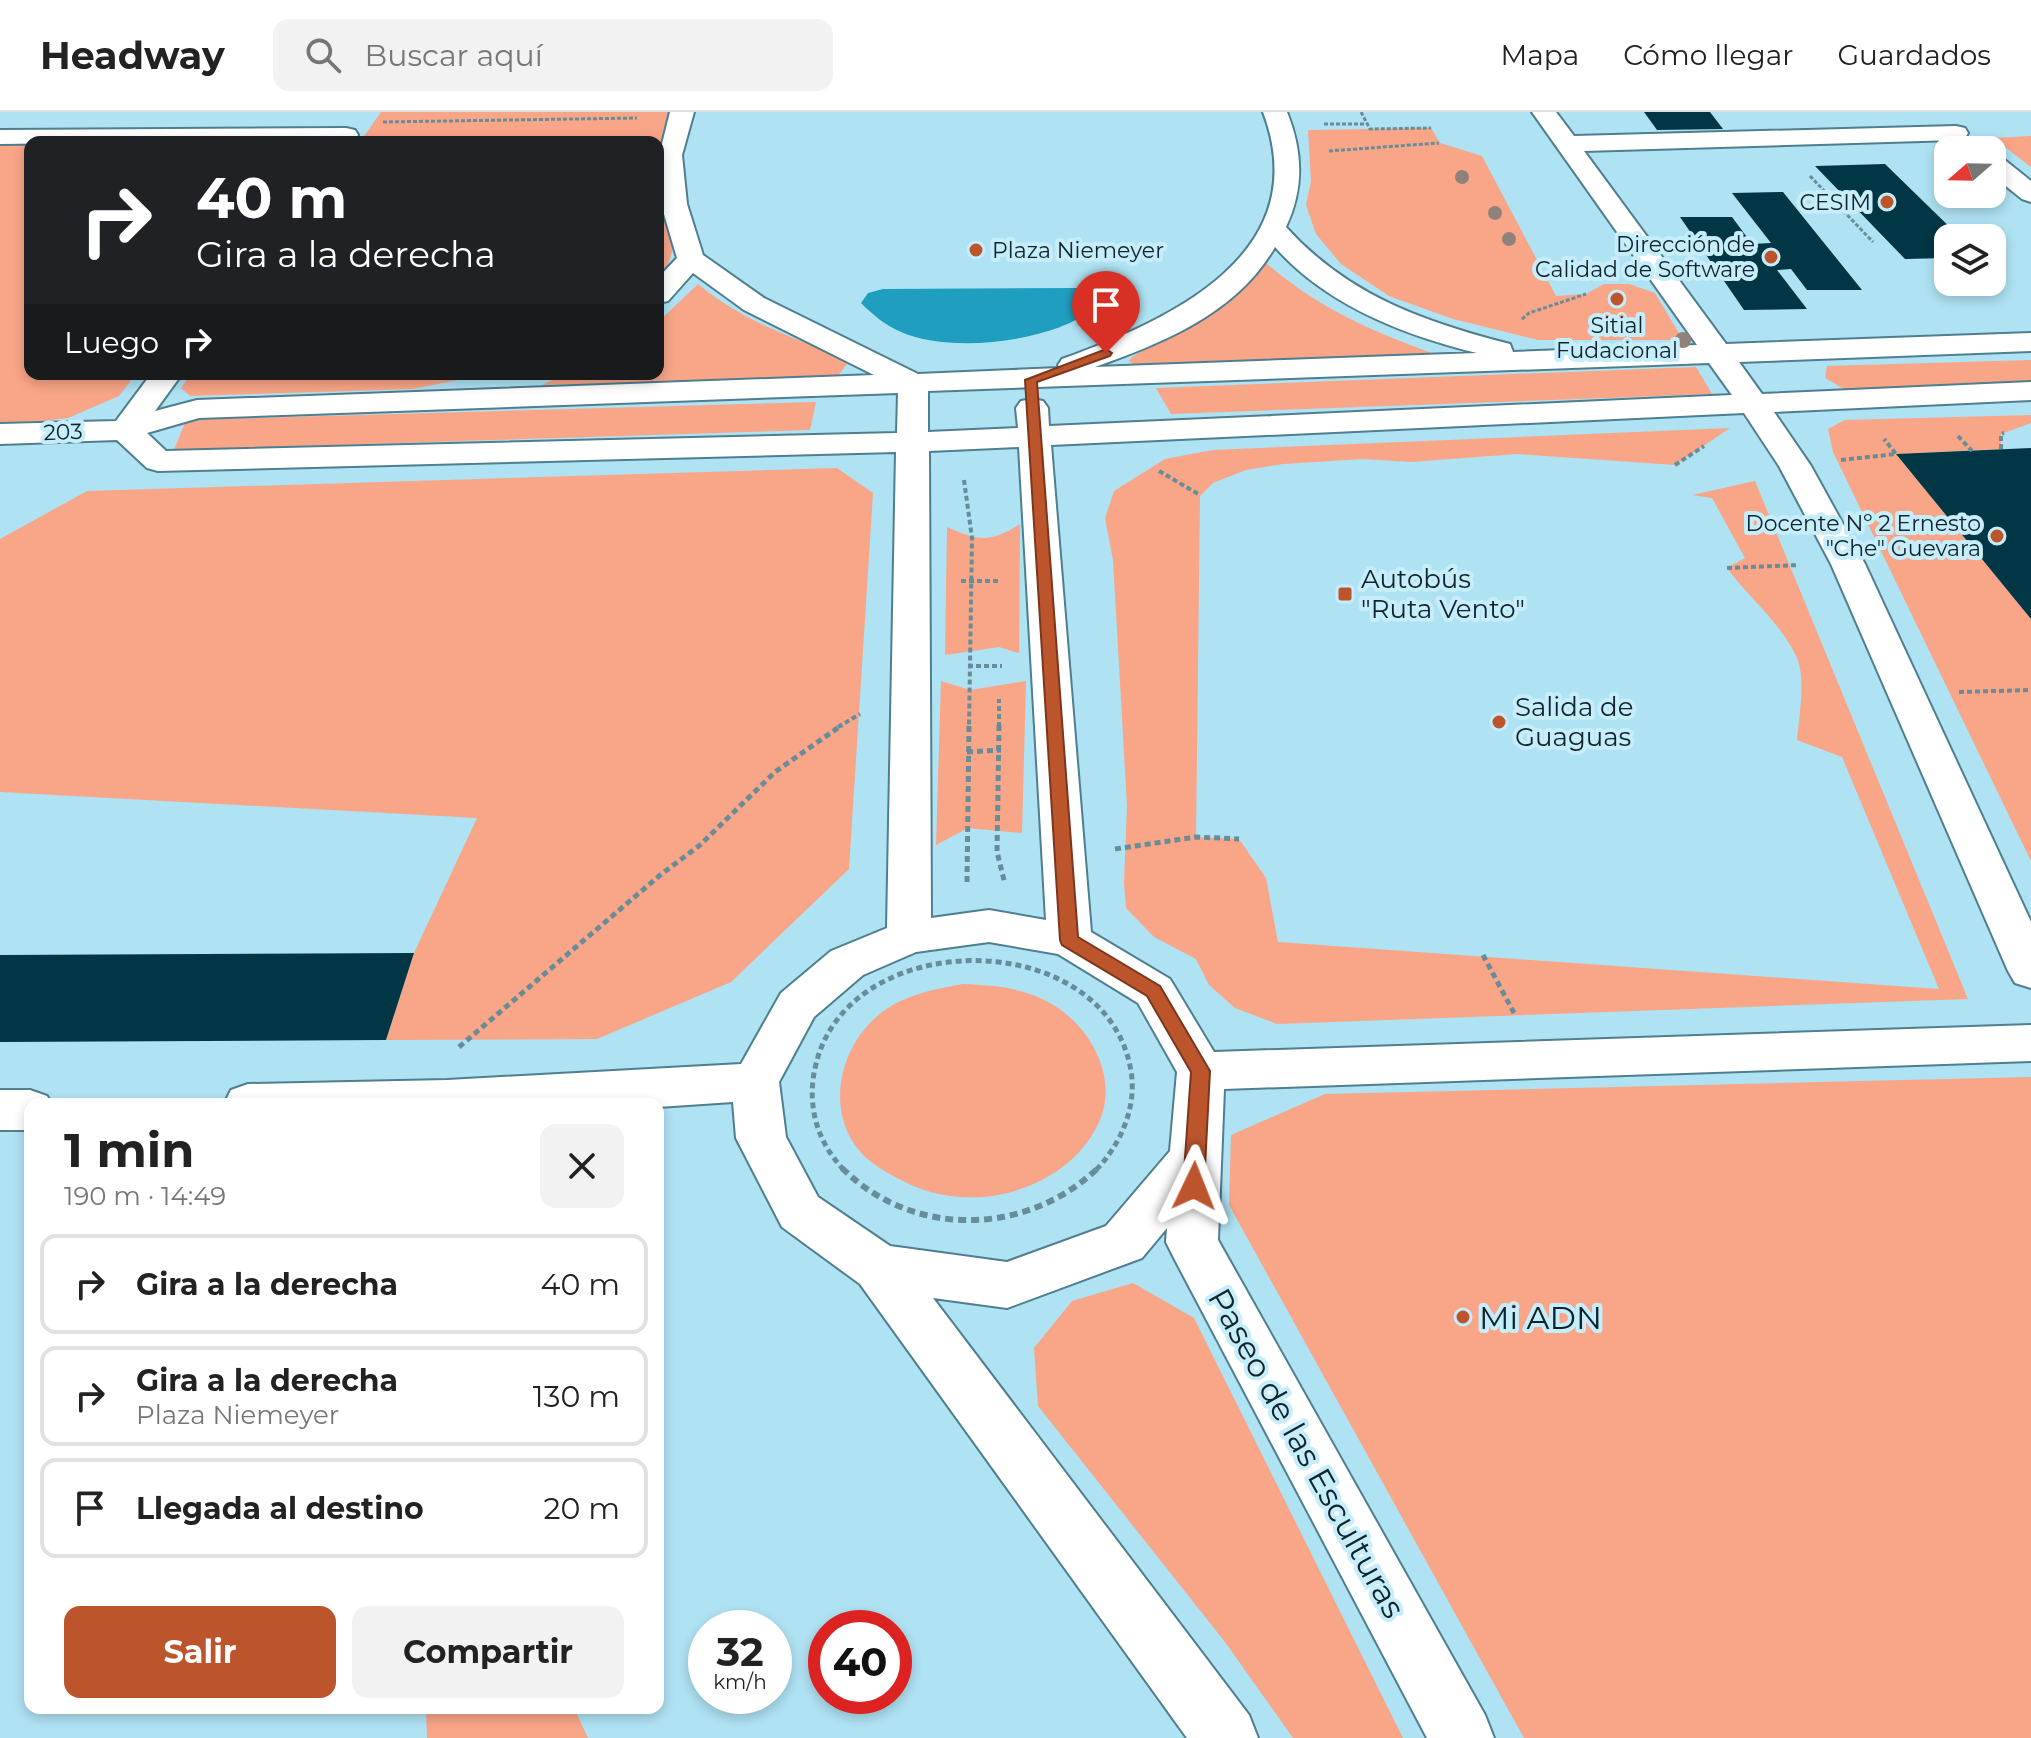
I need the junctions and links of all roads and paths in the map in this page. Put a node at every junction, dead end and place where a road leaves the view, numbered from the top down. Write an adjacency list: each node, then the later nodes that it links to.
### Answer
1 (1275, 112): 15 (street)
2 (1361, 112): 7 (path)
3 (1544, 112): 14 (street)
4 (1930, 112): 8 (street)
5 (680, 116): 6 (path); 19 (street)
6 (351, 128): 10 (street)
7 (1431, 128)
8 (1956, 133): 11 (street); 14 (street)
9 (24, 136): 12 (street)
10 (39, 136)
11 (1960, 136)
12 (0, 137)
13 (1439, 143): 15 (path)
14 (1568, 144): 22 (street)
15 (1288, 154): 18 (street)
16 (2006, 173): 17 (street)
17 (2031, 194)
18 (1272, 228): 23 (street); 26 (street)
19 (691, 259): 20 (street); 27 (street)
20 (664, 288)
21 (2031, 342): 22 (street, 203)
22 (1718, 354): 23 (street, 203); 31 (street)
23 (1549, 361): 26 (street, 203)
24 (162, 380): 32 (street)
25 (490, 380): 29 (street)
26 (1031, 380): 27 (street, 203); 34 (street)
27 (913, 383): 29 (street, 203); 36 (street)
28 (2031, 391): 30 (street)
29 (425, 401): 32 (street, 203)
30 (1854, 401): 31 (street); 37 (path)
31 (1755, 405): 34 (street); 37 (street)
32 (125, 430): 33 (street, 203); 36 (street)
33 (0, 434)
34 (1035, 436): 35 (street); 41 (street)
35 (959, 440): 36 (street); 40 (path)
36 (913, 442): 42 (street)
37 (1795, 466): 38 (street)
38 (1848, 564): 39 (path); 47 (street)
39 (1727, 568)
40 (971, 581): 41 (path); 42 (path); 43 (path)
41 (1044, 581): 44 (street)
42 (912, 582): 45 (street)
43 (970, 666): 44 (path); 45 (path); 49 (path)
44 (1050, 667): 48 (street)
45 (911, 675): 50 (street); 62 (path)
46 (2031, 690): 47 (path)
47 (1906, 693): 57 (street)
48 (1056, 748): 49 (path); 52 (street)
49 (969, 752): 50 (path); 55 (path)
50 (910, 755): 53 (street)
51 (1239, 839): 52 (path)
52 (1063, 856): 54 (street)
53 (909, 937): 55 (street); 61 (street)
54 (1069, 940): 55 (street); 60 (street)
55 (971, 945): 55 (path)
56 (1483, 955): 59 (path)
57 (2031, 971)
58 (2031, 1043): 59 (street)
59 (1539, 1060): 60 (street)
60 (1201, 1071): 66 (street, Paseo de las Esculturas)
61 (755, 1082): 63 (street); 67 (street)
62 (400, 1098)
63 (438, 1098)
64 (0, 1110): 65 (street)
65 (24, 1110)
66 (1194, 1158): 67 (street); 69 (street, Paseo de las Esculturas)
67 (879, 1268): 68 (street)
68 (1226, 1738)
69 (1462, 1738)

